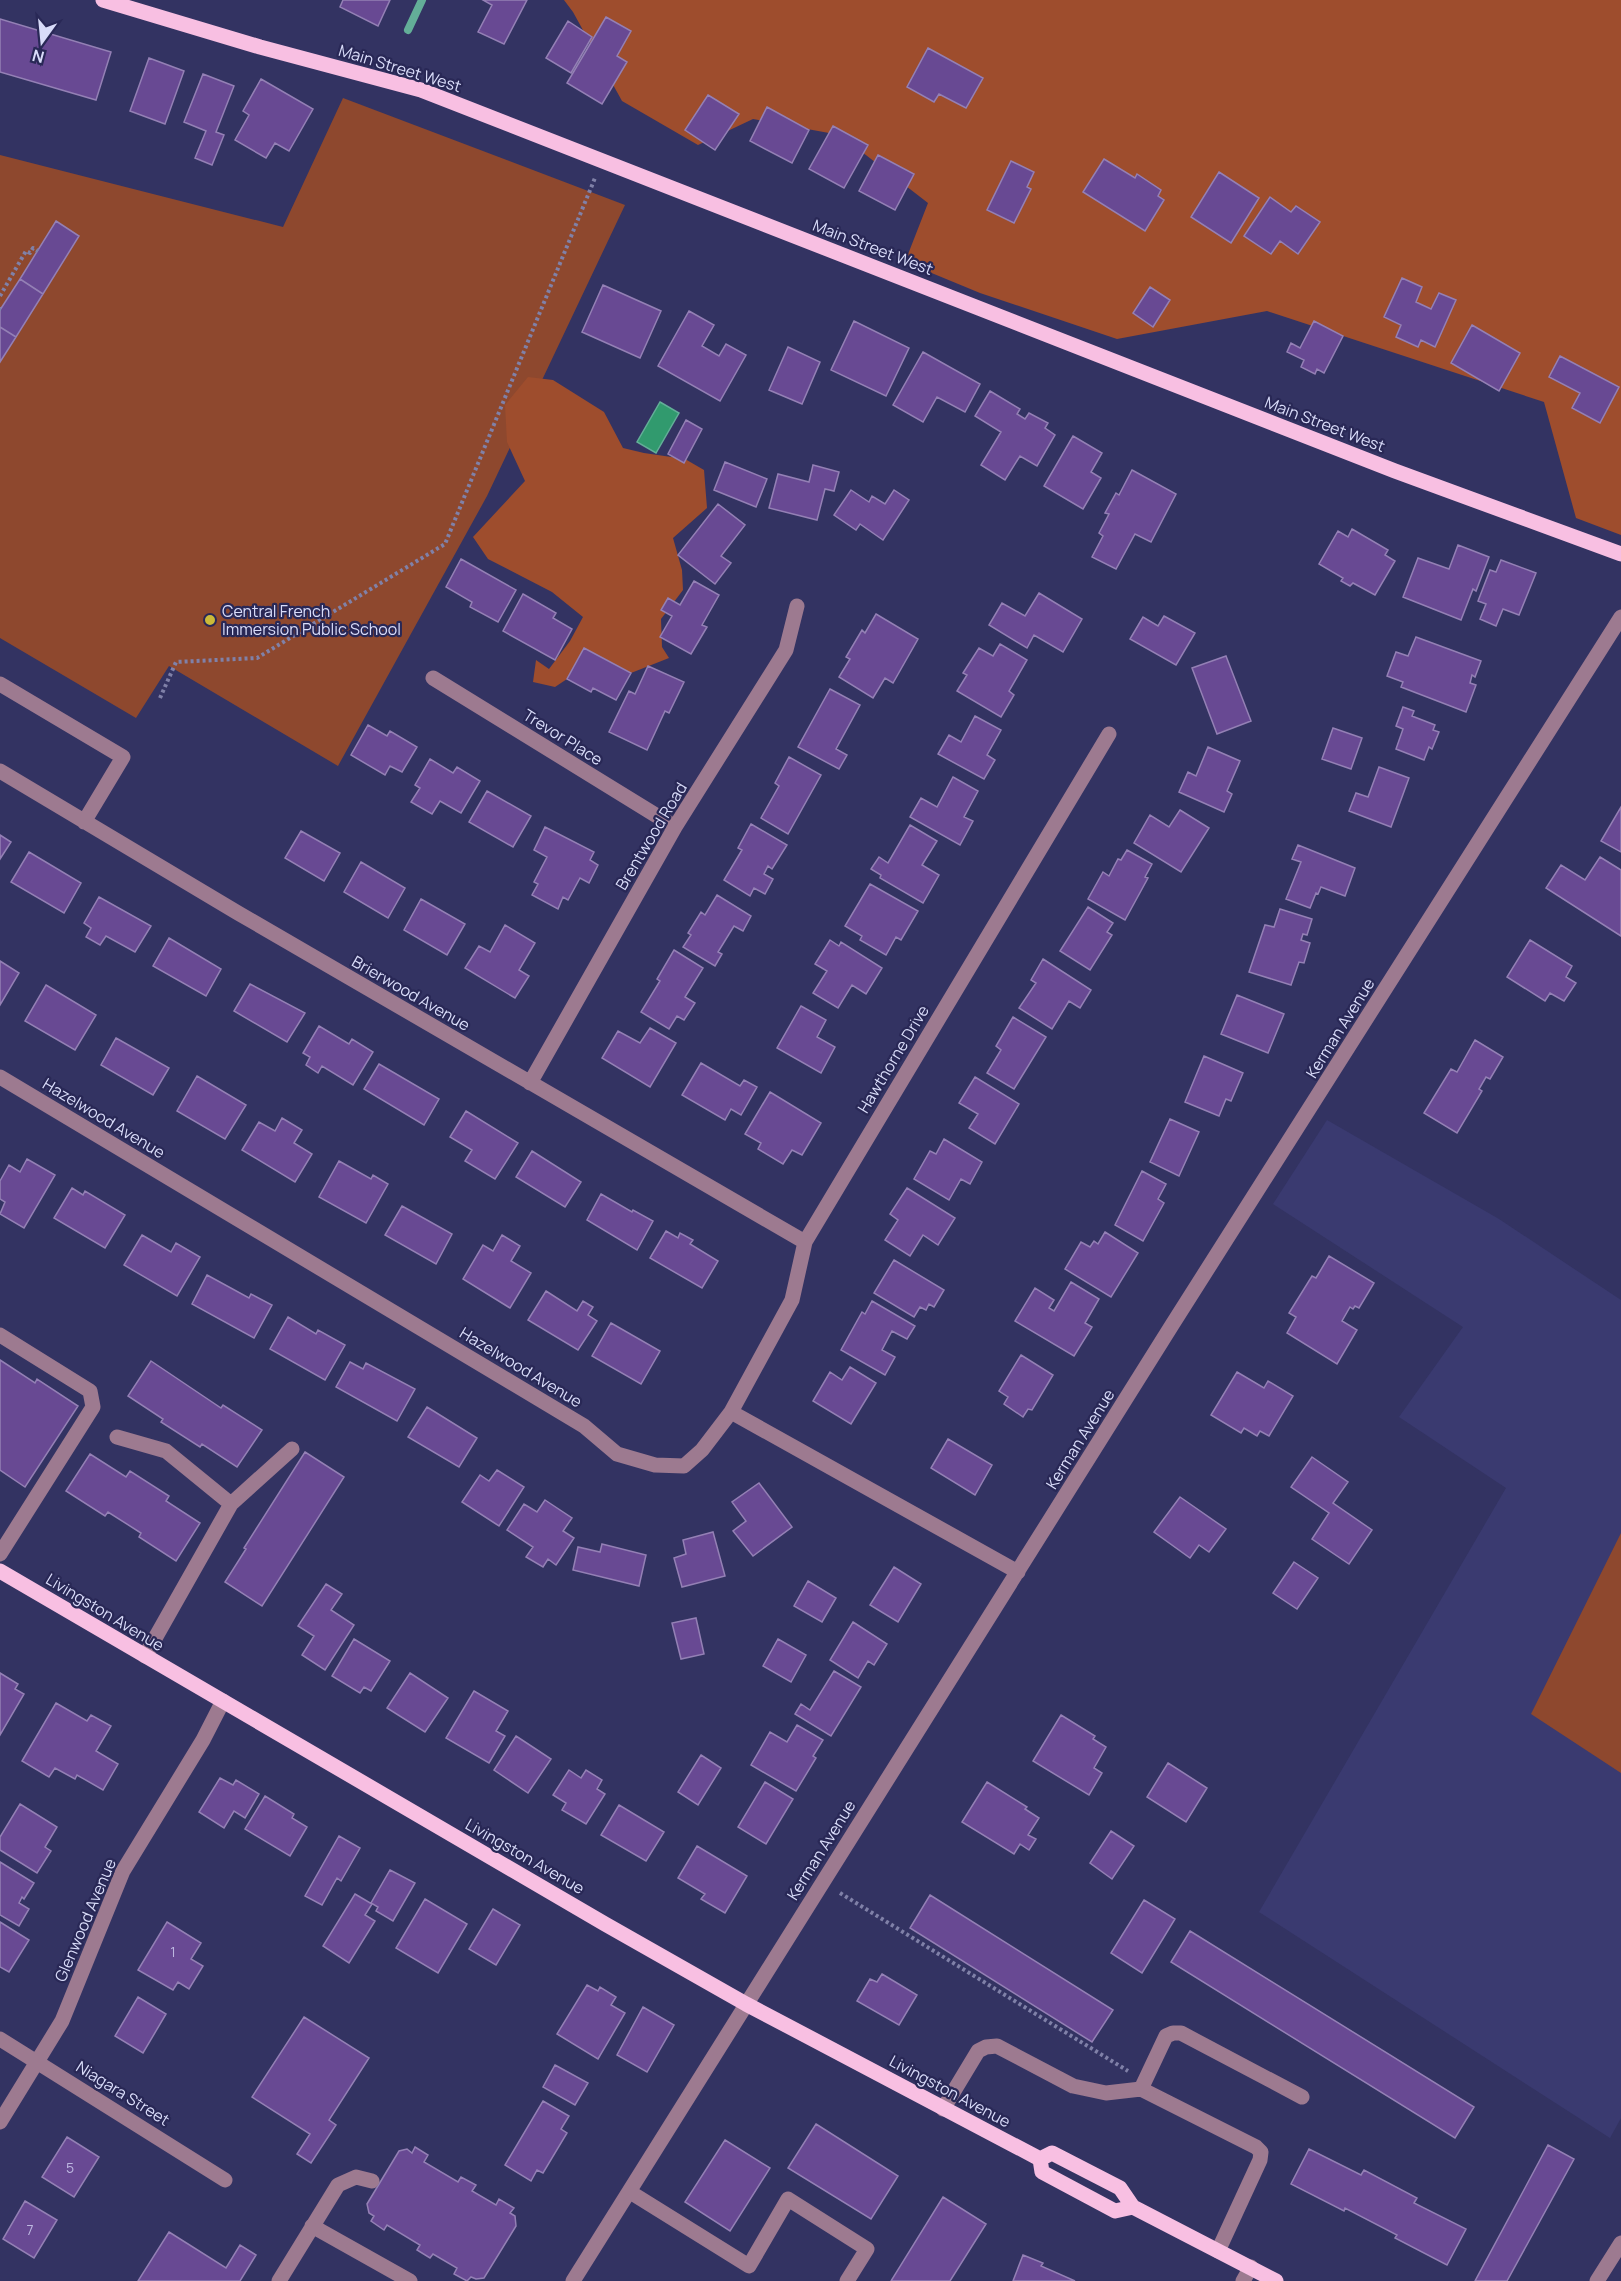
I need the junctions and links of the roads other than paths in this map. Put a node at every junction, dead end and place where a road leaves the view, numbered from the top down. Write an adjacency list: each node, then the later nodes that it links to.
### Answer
1 (103, 0): 2 (main road, Main Street West)
2 (1621, 554)
3 (797, 606): 10 (street, Brentwood Road)
4 (1621, 617): 21 (street, Kerman Avenue)
5 (433, 678): 10 (street, Trevor Place)
6 (0, 684): 9 (street)
7 (1109, 734): 13 (street, Hawthorne Drive)
8 (0, 771): 9 (street, Brierwood Avenue)
9 (84, 822): 12 (street, Brierwood Avenue)
10 (675, 827): 12 (street, Brentwood Road)
11 (0, 1077): 15 (street, Hazelwood Avenue)
12 (530, 1083): 13 (street, Brierwood Avenue)
13 (805, 1242): 15 (street, Hawthorne Drive)
14 (0, 1335): 19 (street)
15 (731, 1412): 21 (street)
16 (117, 1437): 18 (street)
17 (292, 1449): 18 (street)
18 (231, 1504): 22 (street)
19 (0, 1554)
20 (0, 1571): 22 (main road, Livingston Avenue)
21 (1018, 1572): 24 (street, Kerman Avenue)
22 (145, 1656): 23 (main road, Livingston Avenue)
23 (223, 1701): 24 (main road, Livingston Avenue); 26 (street, Glenwood Avenue)
24 (746, 2004): 29 (main road, Livingston Avenue); 34 (street, Kerman Avenue)
25 (0, 2039): 26 (street, Niagara Street)
26 (37, 2061): 30 (street, Glenwood Avenue); 32 (street, Niagara Street)
27 (1143, 2085): 28 (street); 29 (street); 38 (street)
28 (1302, 2097)
29 (943, 2109): 31 (main road, Livingston Avenue)
30 (0, 2122)
31 (1040, 2159): 35 (main road, Livingston Avenue); 35 (main road, Livingston Avenue)
32 (225, 2180)
33 (372, 2181): 36 (street)
34 (630, 2192): 42 (street, Kerman Avenue); 43 (street)
35 (1133, 2207): 38 (main road, Livingston Avenue)
36 (312, 2226): 40 (street); 41 (street)
37 (1621, 2243): 45 (street)
38 (1218, 2251): 39 (main road, Livingston Avenue)
39 (1247, 2274): 44 (main road, Livingston Avenue)
40 (279, 2281)
41 (410, 2281)
42 (573, 2281)
43 (846, 2281)
44 (1276, 2281)
45 (1596, 2281)

